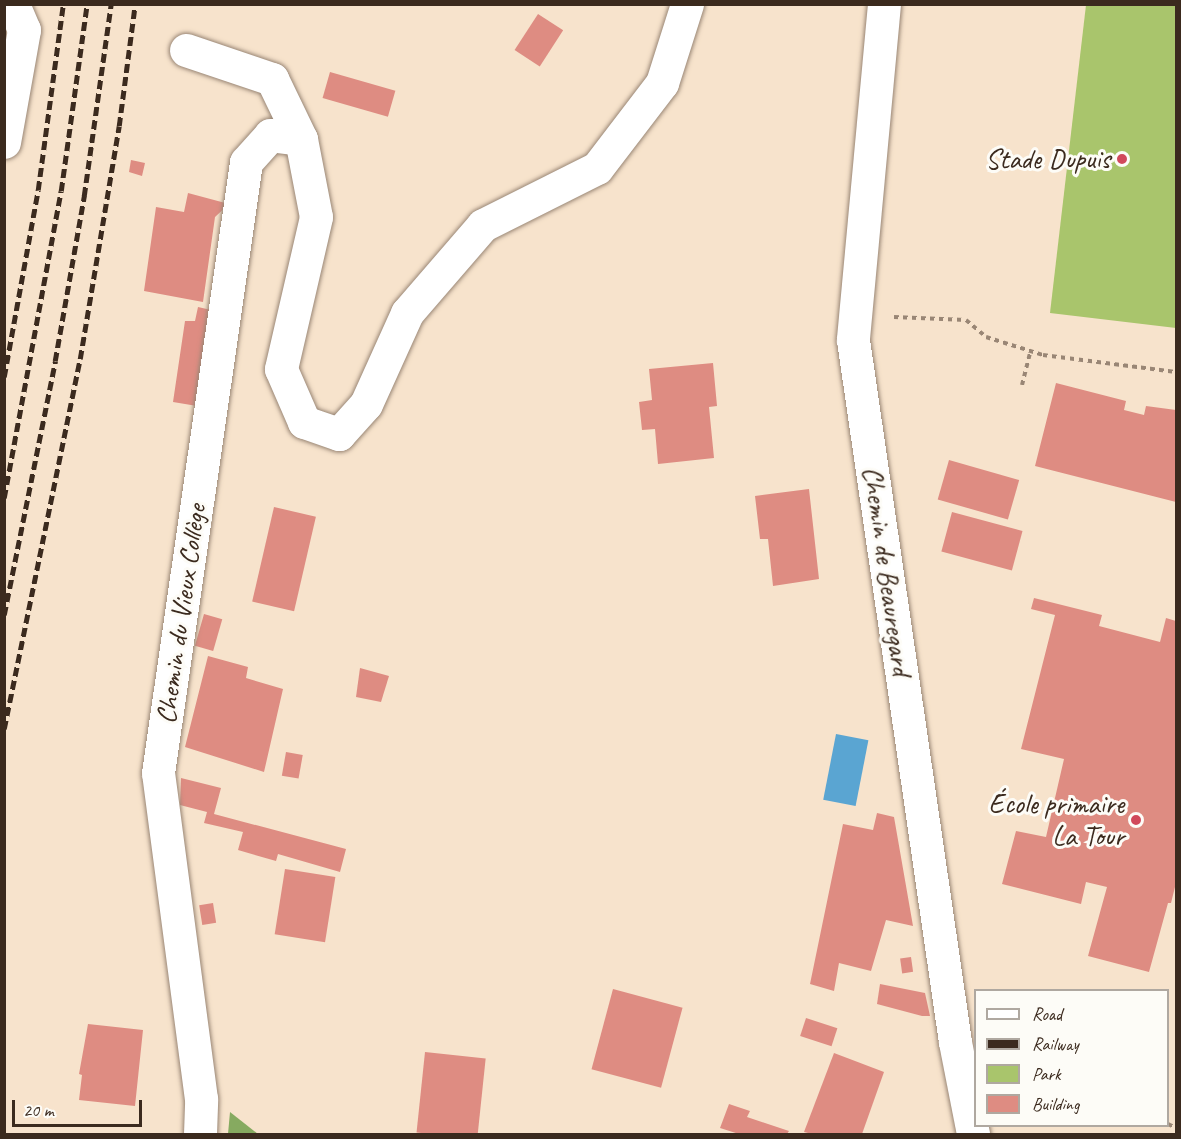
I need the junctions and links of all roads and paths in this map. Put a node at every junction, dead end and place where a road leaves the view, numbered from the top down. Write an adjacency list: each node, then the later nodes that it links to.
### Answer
1 (13, 4): 6 (street)
2 (687, 4): 5 (street)
3 (884, 4): 7 (street, Chemin de Beauregard)
4 (186, 50): 5 (street)
5 (301, 140): 11 (street, Chemin du Vieux Collège)
6 (4, 142)
7 (855, 316): 8 (path); 12 (street, Chemin de Beauregard)
8 (1030, 352): 9 (path); 10 (path)
9 (1176, 372)
10 (1022, 385)
11 (200, 1134)
12 (973, 1134)

